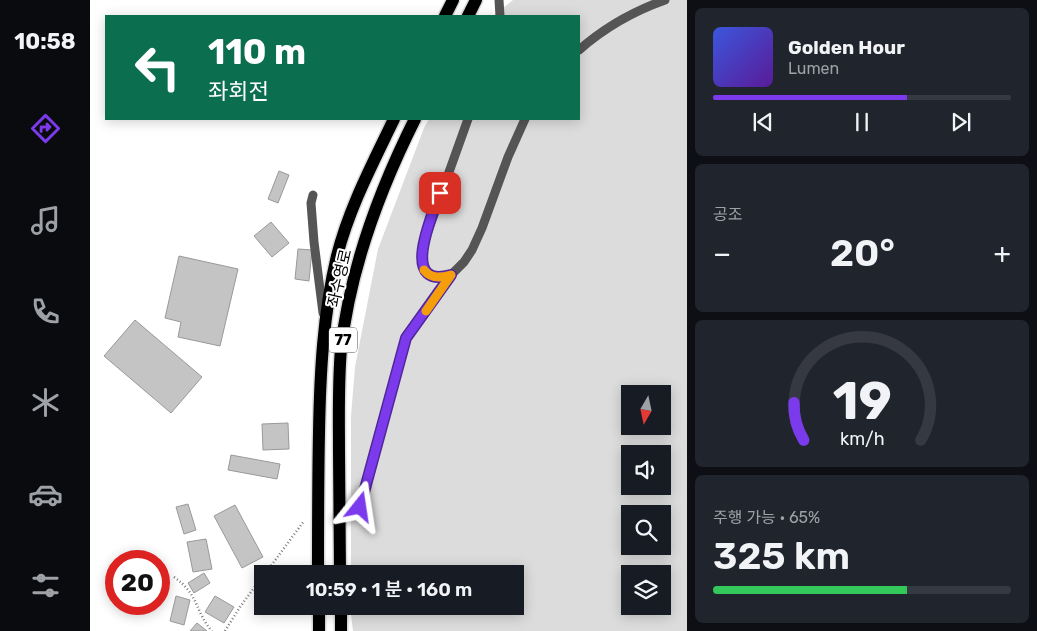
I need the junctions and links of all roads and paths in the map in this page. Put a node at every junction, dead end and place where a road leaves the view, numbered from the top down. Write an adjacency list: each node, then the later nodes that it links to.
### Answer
1 (453, 0): 5 (main road)
2 (476, 0): 6 (main road)
3 (499, 0): 7 (lane)
4 (665, 0): 8 (lane)
5 (446, 15)
6 (468, 15)
7 (500, 15)
8 (580, 49)
9 (394, 120): 15 (main road, 좌수영로 / 77)
10 (415, 120): 17 (main road, 좌수영로 / 77)
11 (468, 120): 14 (lane)
12 (525, 120): 14 (lane)
13 (313, 195): 15 (lane)
14 (451, 275): 17 (lane)
15 (325, 326): 16 (main road, 좌수영로 / 77)
16 (318, 502): 18 (path); 19 (main road, 좌수영로 / 77)
17 (339, 518): 20 (main road, 좌수영로 / 77)
18 (271, 565)
19 (318, 565)
20 (340, 565)
21 (174, 577): 25 (path)
22 (254, 588): 26 (path)
23 (319, 615): 27 (main road)
24 (341, 615): 28 (main road)
25 (212, 631)
26 (225, 631)
27 (319, 631)
28 (341, 631)

